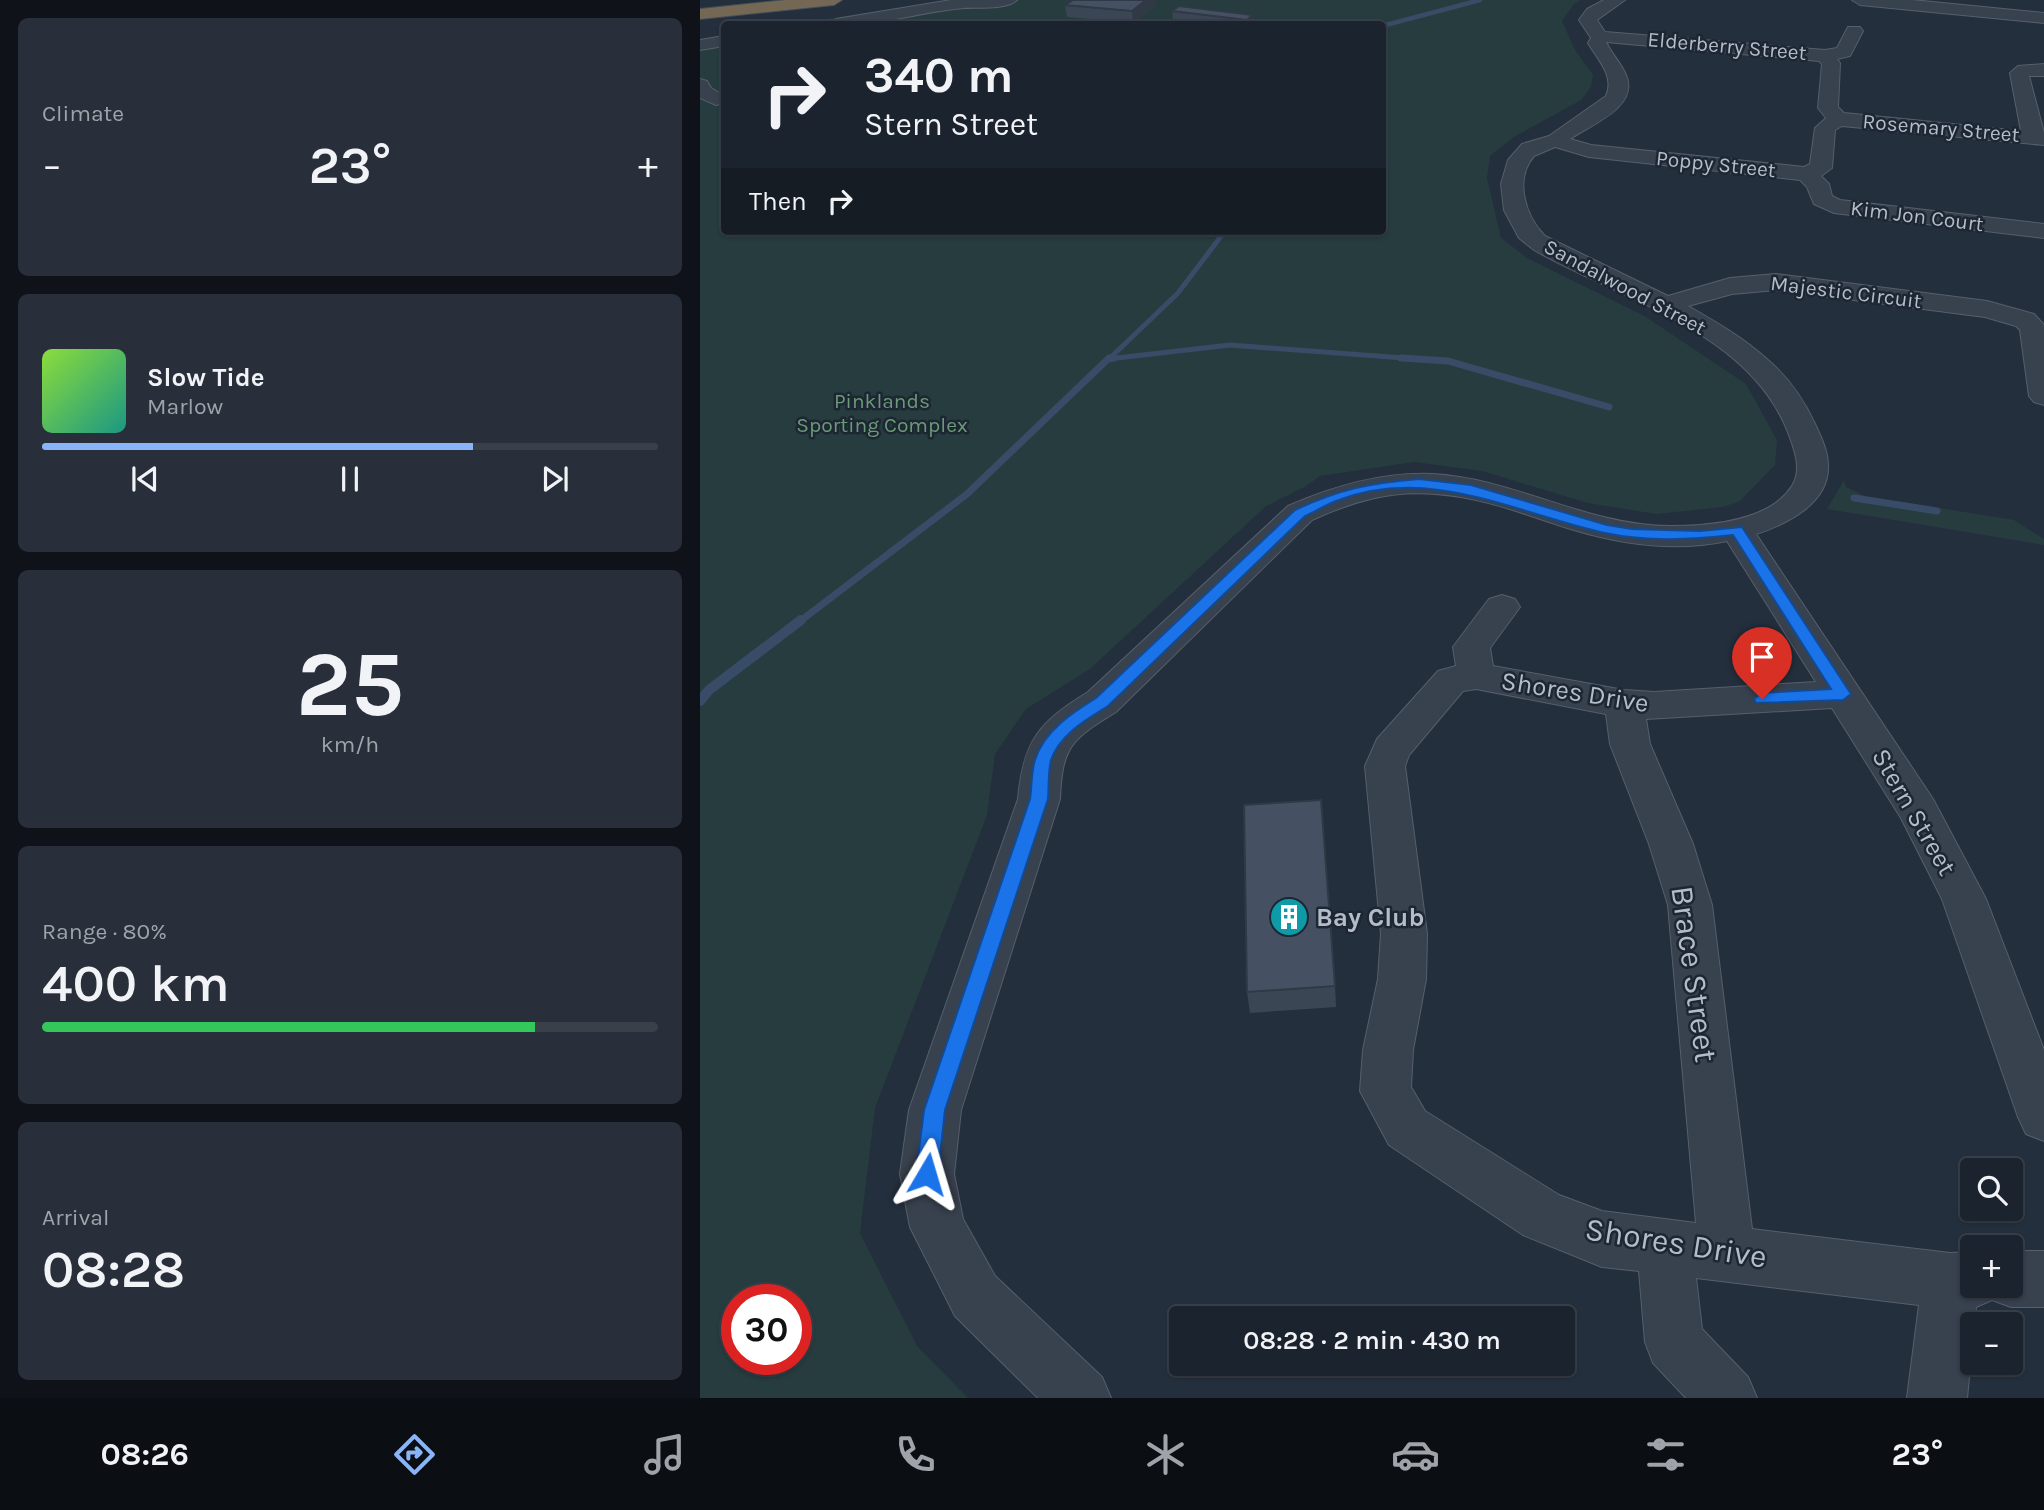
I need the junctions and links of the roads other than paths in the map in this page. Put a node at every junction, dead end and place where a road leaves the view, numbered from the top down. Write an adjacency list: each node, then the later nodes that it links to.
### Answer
1 (811, 0): 7 (highway)
2 (834, 0): 7 (highway)
3 (1009, 0): 10 (street)
4 (1617, 0): 12 (street, Sandalwood Street)
5 (1860, 0): 9 (street)
6 (1892, 0): 9 (street)
7 (756, 8): 8 (highway)
8 (700, 15)
9 (2044, 16)
10 (854, 21)
11 (1854, 31): 15 (street)
12 (1601, 37): 15 (street, Elderberry Street); 21 (street, Sandalwood Street)
13 (721, 42): 14 (street)
14 (700, 45)
15 (1825, 56): 19 (street, Elderberry Street)
16 (2044, 70): 20 (street)
17 (700, 85): 18 (street)
18 (716, 99)
19 (1838, 119): 20 (street, Rosemary Street); 22 (street, Poppy Street)
20 (2039, 137)
21 (1556, 141): 22 (street, Poppy Street); 24 (street, Sandalwood Street)
22 (1806, 174): 23 (street, Kim Jon Court)
23 (2044, 231)
24 (1664, 305): 25 (street, Majestic Circuit); 27 (street, Sandalwood Street)
25 (2036, 322): 26 (street, Majestic Circuit)
26 (2044, 396)
27 (1737, 530): 30 (street, Stern Street); 39 (street)
28 (1502, 607): 29 (street, Shores Drive)
29 (1476, 676): 31 (street, Shores Drive); 33 (street, Shores Drive)
30 (1843, 694): 31 (street, Shores Drive); 32 (street, Stern Street)
31 (1624, 704): 34 (street, Brace Street)
32 (2044, 1117)
33 (1665, 1246): 34 (street, Shores Drive); 40 (street)
34 (1727, 1254): 37 (street, Shores Drive)
35 (2023, 1279): 36 (street)
36 (2044, 1279)
37 (1960, 1280)
38 (1960, 1285): 41 (street)
39 (1081, 1398)
40 (1727, 1398)
41 (1937, 1398)

